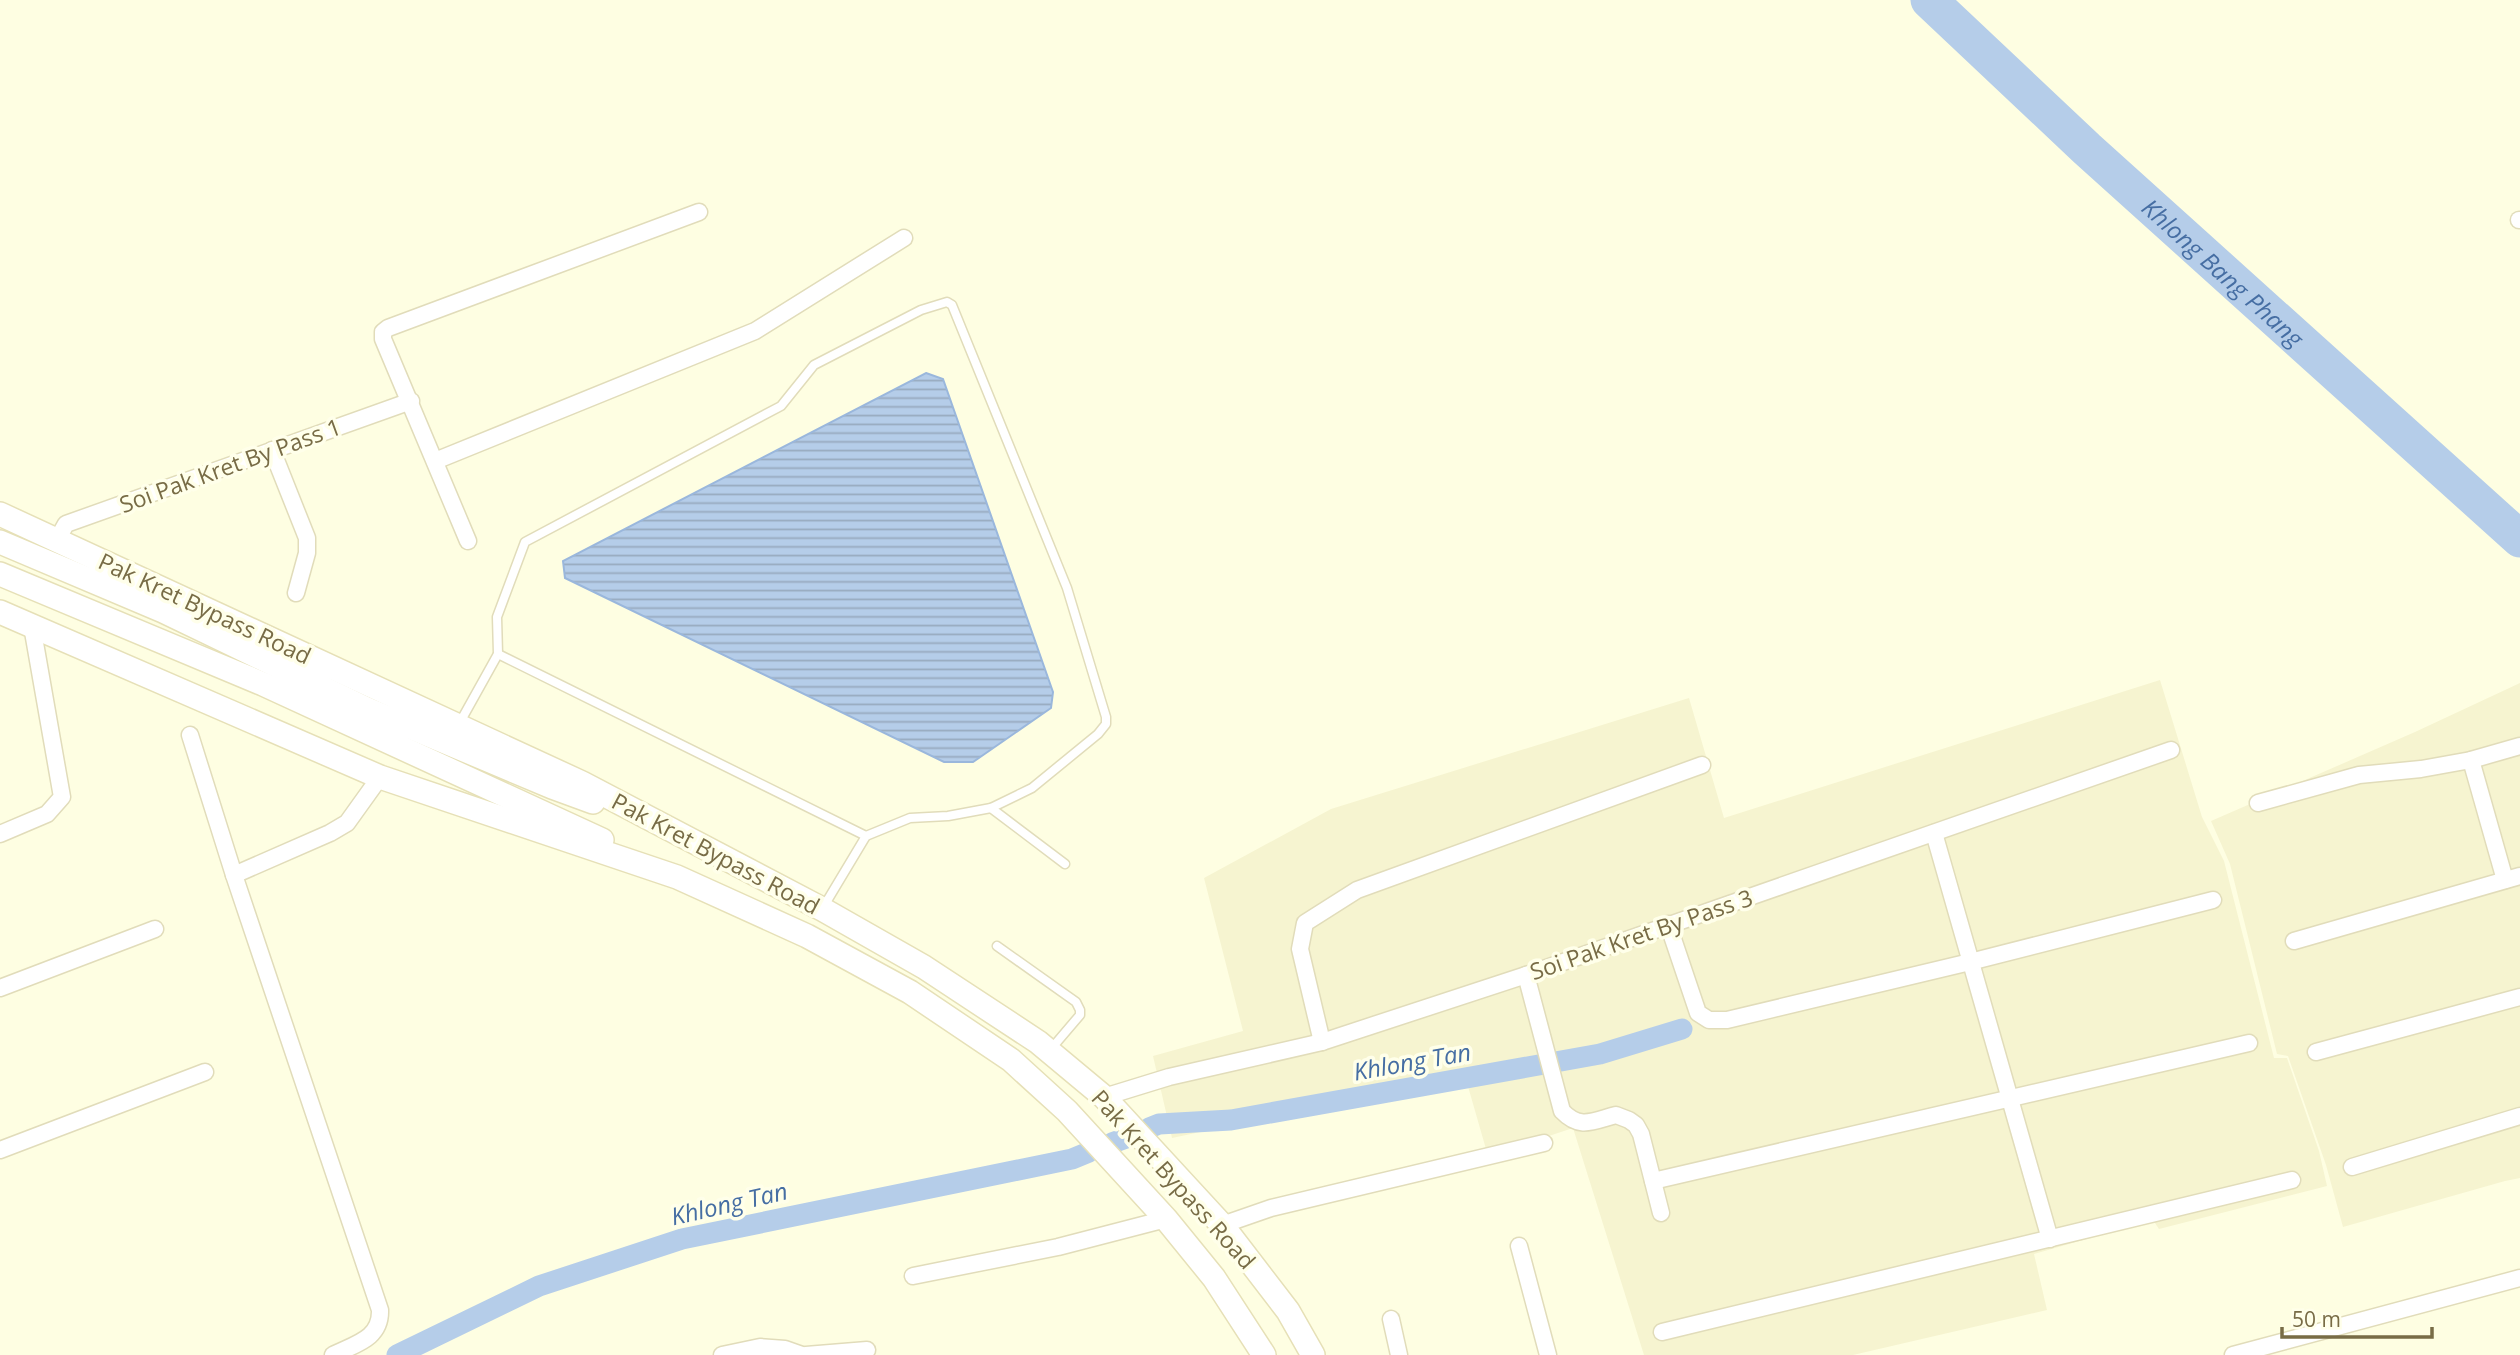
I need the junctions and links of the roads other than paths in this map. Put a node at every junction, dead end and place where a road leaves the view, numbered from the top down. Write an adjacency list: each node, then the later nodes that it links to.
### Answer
1 (699, 212): 3 (street)
2 (904, 238): 5 (street)
3 (411, 401): 4 (street, Soi Pak Kret By Pass 1); 5 (street)
4 (272, 450): 7 (street, Soi Pak Kret By Pass 1); 11 (street)
5 (435, 461): 9 (street)
6 (0, 514): 7 (main road, Pak Kret Bypass Road)
7 (57, 540): 16 (main road, Pak Kret Bypass Road)
8 (0, 541): 15 (main road)
9 (468, 541)
10 (0, 574): 15 (main road)
11 (296, 593)
12 (0, 612): 13 (main road, Pak Kret Bypass Road)
13 (32, 626): 22 (main road, Pak Kret Bypass Road); 26 (street)
14 (498, 654): 16 (lane); 24 (lane); 28 (lane)
15 (264, 673): 27 (main road); 31 (main road)
16 (458, 725): 27 (main road, Pak Kret Bypass Road)
17 (190, 735): 30 (street)
18 (2520, 746): 20 (street)
19 (2171, 750): 25 (street, Soi Pak Kret By Pass 3)
20 (2471, 760): 23 (street); 32 (street)
21 (1702, 765): 43 (street)
22 (380, 777): 30 (street); 31 (main road, Pak Kret Bypass Road)
23 (2258, 803)
24 (991, 808): 28 (lane); 29 (lane)
25 (1934, 833): 35 (street, Soi Pak Kret By Pass 3); 39 (street)
26 (0, 834)
27 (678, 834): 34 (main road, Pak Kret Bypass Road)
28 (866, 836): 34 (lane)
29 (1065, 864)
30 (234, 875): 66 (street)
31 (677, 877): 57 (main road, Pak Kret Bypass Road)
32 (2513, 878): 37 (street)
33 (2213, 900): 39 (street)
34 (822, 909): 45 (main road, Pak Kret Bypass Road)
35 (1668, 924): 39 (street); 40 (street, Soi Pak Kret By Pass 3)
36 (155, 929): 41 (street)
37 (2294, 941)
38 (998, 946): 45 (lane)
39 (1970, 961): 49 (street)
40 (1526, 975): 43 (street, Soi Pak Kret By Pass 3); 55 (street)
41 (0, 988)
42 (2520, 997): 46 (street)
43 (1322, 1042): 48 (street, Soi Pak Kret By Pass 3)
44 (2249, 1042): 49 (street)
45 (1049, 1051): 48 (main road, Pak Kret Bypass Road)
46 (2316, 1052)
47 (205, 1072): 52 (street)
48 (1104, 1097): 58 (main road, Pak Kret Bypass Road)
49 (2010, 1098): 55 (street); 59 (street)
50 (2520, 1116): 53 (street)
51 (1544, 1143): 58 (street)
52 (0, 1150)
53 (2351, 1167)
54 (2292, 1180): 59 (street)
55 (1653, 1181): 56 (street)
56 (1661, 1213)
57 (1166, 1219): 61 (street); 69 (main road, Pak Kret Bypass Road)
58 (1222, 1225): 70 (main road, Pak Kret Bypass Road)
59 (2050, 1239): 64 (street)
60 (1519, 1246): 72 (street)
61 (913, 1276)
62 (2520, 1278): 73 (street)
63 (1391, 1319): 71 (street)
64 (1662, 1332)
65 (867, 1350): 68 (street)
66 (333, 1355)
67 (722, 1355): 68 (street)
68 (804, 1355)
69 (1264, 1355)
70 (1313, 1355)
71 (1399, 1355)
72 (1548, 1355)
73 (2233, 1355)

